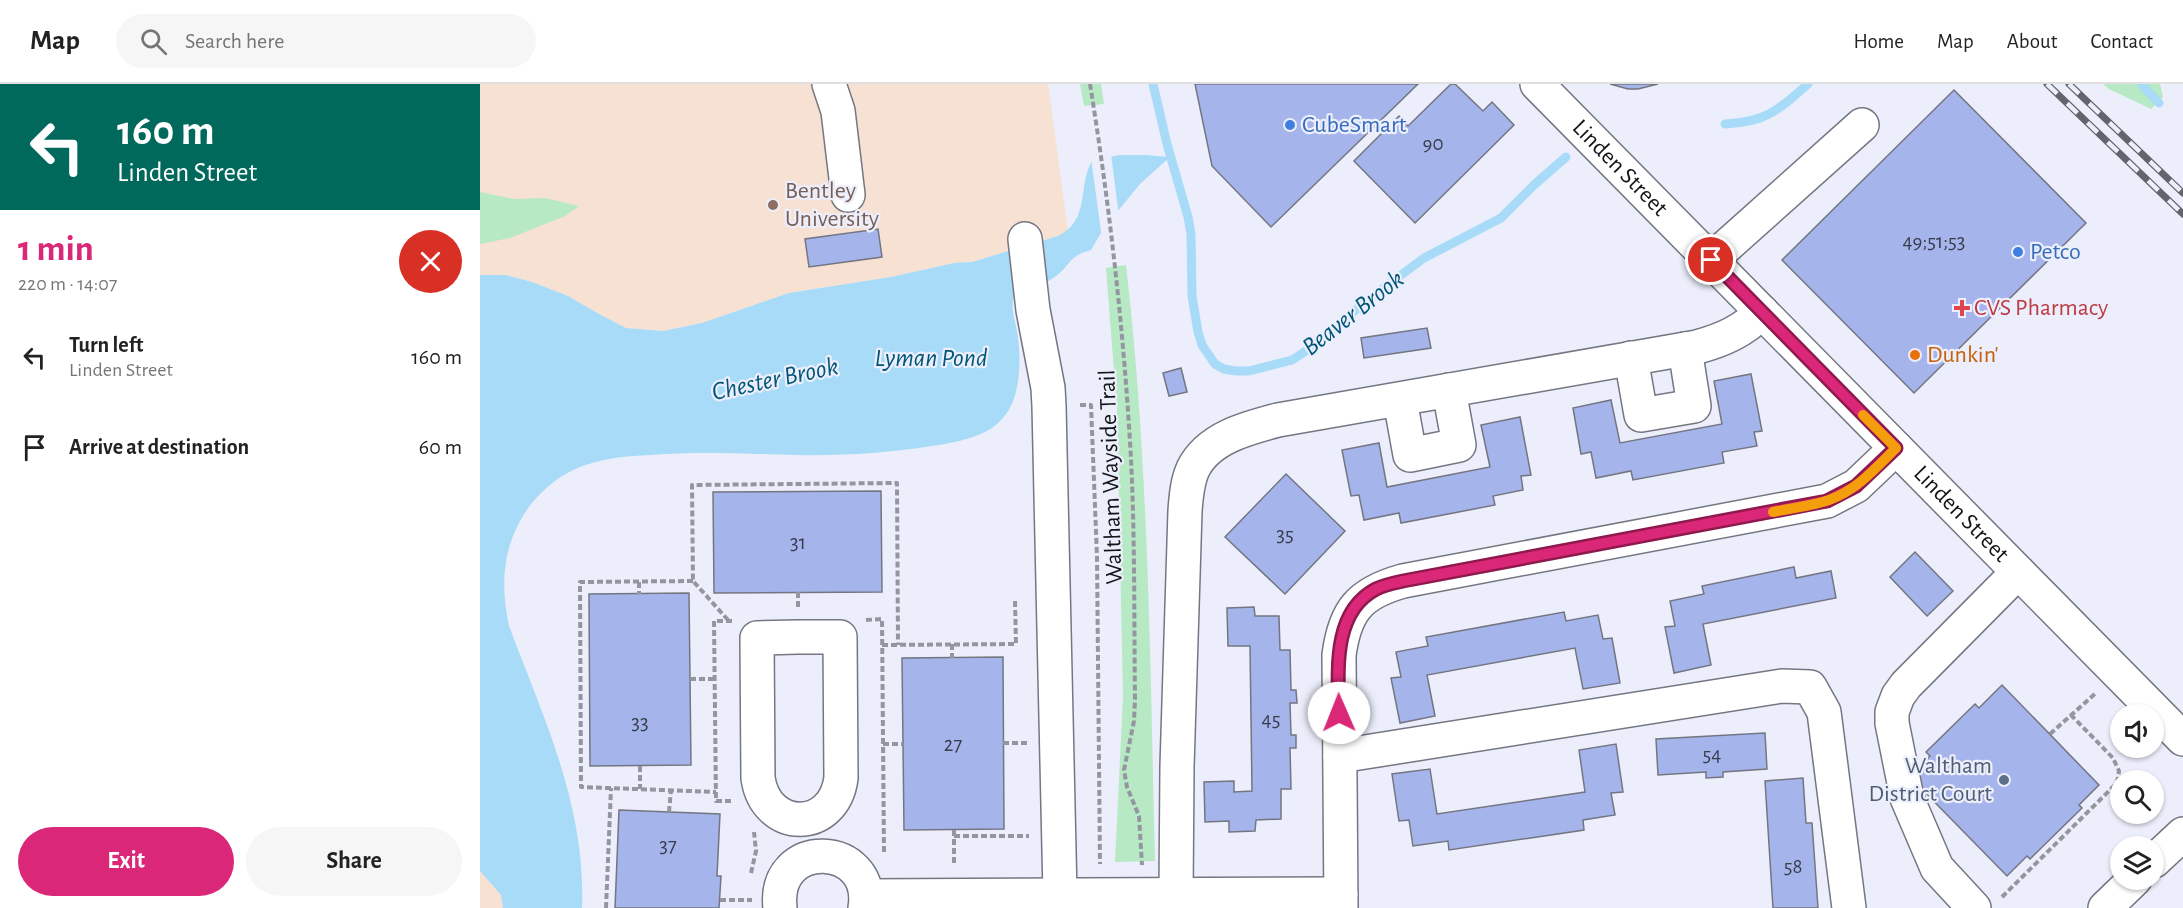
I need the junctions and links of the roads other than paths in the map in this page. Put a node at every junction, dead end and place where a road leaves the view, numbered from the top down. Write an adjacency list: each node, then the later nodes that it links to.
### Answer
1 (829, 84): 4 (street)
2 (1537, 84): 6 (street, Linden Street)
3 (1862, 125): 6 (street)
4 (848, 195)
5 (1025, 239): 22 (street)
6 (1711, 260): 7 (street, Linden Street)
7 (1762, 312): 8 (street); 12 (street, Linden Street)
8 (1685, 349): 9 (street); 9 (street)
9 (1631, 358): 10 (street)
10 (1449, 390): 11 (street); 11 (street)
11 (1400, 400): 21 (street)
12 (1896, 448): 13 (street, Linden Street); 15 (street)
13 (2018, 572): 14 (street, Linden Street); 25 (street)
14 (2183, 739)
15 (1340, 756): 23 (street); 27 (street)
16 (807, 819): 16 (street); 19 (street)
17 (2183, 834): 18 (street)
18 (2164, 852)
19 (814, 856): 24 (street); 26 (street)
20 (2124, 890): 28 (street)
21 (1176, 895): 22 (street); 23 (street)
22 (1073, 899): 24 (street)
23 (1341, 901)
24 (865, 902)
25 (1985, 905)
26 (780, 908)
27 (1849, 908)
28 (2105, 908)

